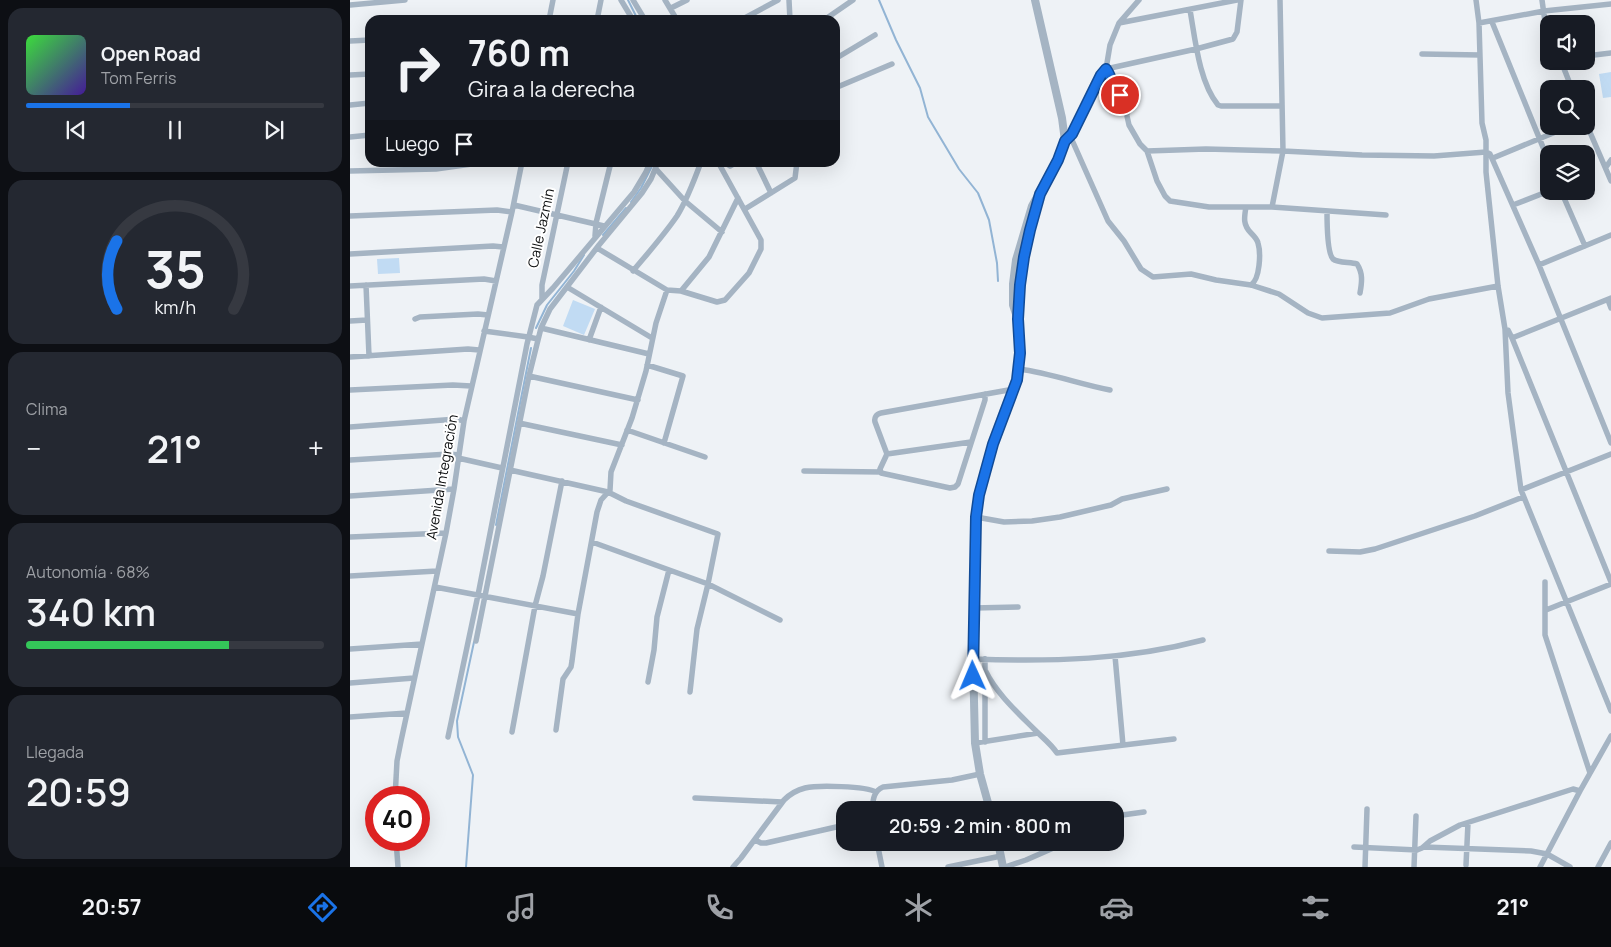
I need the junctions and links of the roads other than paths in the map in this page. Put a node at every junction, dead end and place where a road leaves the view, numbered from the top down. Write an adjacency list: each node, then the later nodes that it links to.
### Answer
1 (405, 0): 20 (street)
2 (553, 0): 25 (street)
3 (600, 0): 26 (street)
4 (621, 0): 27 (street)
5 (633, 0): 28 (street)
6 (665, 0): 22 (street)
7 (686, 0): 22 (street)
8 (778, 0): 30 (street)
9 (789, 0): 31 (street)
10 (853, 0): 32 (street)
11 (1035, 0): 58 (street)
12 (1139, 0): 35 (street)
13 (1206, 0): 21 (street)
14 (1237, 0): 21 (street)
15 (1241, 0): 40 (street)
16 (1280, 0): 53 (street)
17 (1476, 0): 36 (street)
18 (1542, 0): 24 (street)
19 (1611, 4): 24 (street)
20 (350, 5)
21 (1203, 7): 23 (street)
22 (670, 8): 29 (street)
23 (1190, 10): 35 (street); 40 (street)
24 (1544, 11): 33 (street); 34 (street)
25 (550, 15)
26 (598, 15)
27 (630, 15)
28 (642, 15)
29 (674, 15)
30 (751, 15)
31 (790, 15)
32 (831, 15)
33 (1544, 15)
34 (1492, 22): 36 (street); 59 (street)
35 (1119, 23): 47 (street)
36 (1479, 23): 44 (street)
37 (875, 35): 45 (street)
38 (365, 40): 39 (street)
39 (350, 42)
40 (1196, 49): 47 (street); 53 (street)
41 (1611, 53): 43 (street)
42 (1422, 54): 44 (street)
43 (1595, 55)
44 (1480, 56): 63 (street)
45 (840, 57)
46 (892, 64): 50 (street)
47 (1106, 69): 58 (street); 61 (street)
48 (365, 74): 49 (street)
49 (350, 75)
50 (840, 86)
51 (365, 104): 52 (street)
52 (350, 105)
53 (1281, 106): 62 (street)
54 (1549, 135): 59 (street)
55 (1591, 135): 75 (street)
56 (365, 136): 57 (street)
57 (350, 137)
58 (1067, 139): 106 (street); 135 (street)
59 (1539, 139): 60 (street); 64 (street)
60 (1542, 145)
61 (1146, 151): 62 (street); 85 (street)
62 (1282, 151): 63 (street); 86 (street)
63 (1486, 152): 64 (street); 108 (street)
64 (1493, 158): 84 (street)
65 (1611, 160): 75 (street)
66 (418, 167): 77 (street)
67 (521, 167): 87 (street, Avenida Integración)
68 (567, 167): 90 (street, Calle Jazmín)
69 (610, 167): 93 (street)
70 (648, 167): 94 (street)
71 (699, 167): 83 (street)
72 (721, 167): 81 (street)
73 (758, 167): 79 (street)
74 (796, 167): 79 (street)
75 (1606, 168): 78 (street)
76 (656, 169): 83 (street); 98 (street)
77 (350, 171)
78 (1611, 181)
79 (771, 193): 88 (street)
80 (1540, 195): 84 (street)
81 (738, 198): 88 (street); 95 (street)
82 (1566, 200): 99 (street)
83 (685, 201): 95 (street); 103 (street)
84 (1513, 205): 102 (street)
85 (1246, 207): 86 (street); 106 (street)
86 (1272, 207): 89 (street)
87 (513, 208): 90 (street); 92 (street); 100 (street, Avenida Integración)
88 (745, 210): 111 (street)
89 (1327, 211): 91 (street); 112 (street)
90 (557, 215): 93 (street); 113 (street, Calle Jazmín)
91 (1386, 215)
92 (350, 216)
93 (596, 224): 94 (street); 97 (street)
94 (604, 226): 97 (street)
95 (722, 232): 111 (street)
96 (1611, 235): 99 (street)
97 (595, 236): 98 (street); 113 (street)
98 (598, 246): 103 (street); 109 (street)
99 (1585, 246): 102 (street)
100 (503, 247): 101 (street); 104 (street, Avenida Integración)
101 (350, 254)
102 (1539, 265): 119 (street)
103 (633, 271): 110 (street)
104 (496, 281): 105 (street); 117 (street, Avenida Integración)
105 (366, 285): 107 (street); 120 (street)
106 (1251, 285): 108 (street)
107 (350, 286)
108 (1498, 286): 123 (street)
109 (567, 287): 115 (street); 122 (street)
110 (667, 290): 111 (street); 126 (street)
111 (681, 291)
112 (1360, 293)
113 (542, 298): 125 (street)
114 (1609, 299): 116 (street); 119 (street)
115 (601, 307): 126 (street); 129 (street)
116 (1611, 308)
117 (488, 315): 118 (street); 124 (street, Avenida Integración)
118 (415, 319)
119 (1560, 319): 127 (street); 149 (street)
120 (367, 320): 121 (street); 132 (street)
121 (350, 321)
122 (540, 328): 128 (street); 129 (street)
123 (1505, 329): 127 (street); 164 (street)
124 (484, 331): 125 (street); 130 (street, Avenida Integración)
125 (528, 337): 128 (street); 156 (street)
126 (652, 338): 131 (street)
127 (1512, 338): 160 (street)
128 (538, 339): 136 (street)
129 (589, 340): 131 (street)
130 (479, 350): 132 (street); 137 (street, Avenida Integración)
131 (649, 354): 134 (street)
132 (369, 356): 133 (street)
133 (350, 357)
134 (647, 365): 142 (street); 148 (street)
135 (1019, 369): 138 (street); 140 (street)
136 (529, 376): 142 (street); 144 (street)
137 (471, 386): 139 (street); 143 (street, Avenida Integración)
138 (1014, 389): 141 (street); 168 (street)
139 (350, 390)
140 (1110, 390)
141 (985, 394): 147 (street); 151 (street)
142 (638, 400): 146 (street)
143 (464, 421): 145 (street); 153 (street, Avenida Integración)
144 (519, 423): 150 (street); 157 (street)
145 (350, 427)
146 (628, 430): 148 (street); 150 (street)
147 (971, 442): 151 (street); 159 (street)
148 (664, 443): 154 (street)
149 (1611, 443)
150 (622, 445): 165 (street)
151 (887, 454): 159 (street)
152 (1611, 454): 160 (street)
153 (458, 456): 155 (street); 156 (street); 163 (street, Avenida Integración)
154 (705, 457)
155 (350, 460)
156 (502, 468): 180 (street)
157 (510, 470): 161 (street); 181 (street)
158 (804, 471): 159 (street)
159 (881, 472)
160 (1567, 472): 164 (street); 177 (street)
161 (562, 481): 165 (street); 183 (street)
162 (1167, 489): 168 (street)
163 (454, 490): 166 (street); 169 (street, Avenida Integración)
164 (1521, 490): 167 (street)
165 (608, 492): 171 (street); 178 (street)
166 (350, 496)
167 (1523, 497): 172 (street); 182 (street)
168 (976, 517): 185 (street)
169 (446, 533): 170 (street); 174 (street, Avenida Integración)
170 (350, 537)
171 (592, 542): 173 (street); 187 (street)
172 (1329, 551)
173 (669, 570): 178 (street); 198 (street)
174 (437, 571): 175 (street); 179 (street, Avenida Integración)
175 (350, 576)
176 (1546, 582): 186 (street)
177 (1611, 583): 182 (street)
178 (708, 584): 188 (street); 200 (street)
179 (435, 587): 180 (street); 191 (street, Avenida Integración)
180 (478, 595): 181 (street); 208 (street)
181 (485, 596): 183 (street); 189 (street)
182 (1567, 602): 186 (street); 201 (street)
183 (535, 606): 187 (street); 205 (street)
184 (1018, 607): 185 (street)
185 (974, 608): 194 (street)
186 (1546, 610): 213 (street)
187 (578, 614): 204 (street)
188 (780, 620)
189 (476, 640)
190 (1203, 640): 193 (street)
191 (422, 644): 192 (street); 197 (street, Avenida Integración)
192 (350, 649)
193 (1115, 656): 195 (street); 212 (street)
194 (973, 659): 195 (street); 211 (street)
195 (985, 659): 196 (street)
196 (985, 670): 206 (street); 210 (street)
197 (414, 678): 199 (street); 202 (street, Avenida Integración)
198 (648, 682)
199 (350, 683)
200 (690, 692)
201 (1611, 711)
202 (407, 713): 203 (street); 215 (street, Avenida Integración)
203 (350, 717)
204 (556, 730)
205 (512, 732)
206 (1038, 733): 210 (street); 212 (street)
207 (1611, 736): 213 (street)
208 (448, 737)
209 (1174, 739): 212 (street)
210 (985, 742): 211 (street)
211 (975, 743): 214 (street)
212 (1123, 745)
213 (1590, 773): 216 (street)
214 (980, 774): 217 (street); 220 (street)
215 (396, 786)
216 (1580, 790): 226 (street); 239 (street)
217 (876, 792): 219 (street); 221 (street)
218 (695, 798): 221 (street)
219 (874, 801)
220 (988, 801)
221 (782, 802): 228 (street)
222 (1367, 809): 232 (street)
223 (1144, 812): 224 (street)
224 (1124, 815)
225 (1416, 816): 234 (street)
226 (1468, 824): 231 (street); 233 (street)
227 (836, 827): 228 (street)
228 (755, 840): 243 (street)
229 (1611, 843): 251 (street)
230 (1354, 847): 232 (street)
231 (1424, 847): 233 (street); 234 (street)
232 (1366, 848): 234 (street); 247 (street)
233 (1467, 848): 239 (street); 241 (street)
234 (1415, 850): 248 (street)
235 (397, 851): 242 (street)
236 (879, 851): 244 (street)
237 (1000, 851): 240 (street)
238 (1046, 851): 246 (street)
239 (1546, 854): 249 (street); 250 (street)
240 (1001, 856): 245 (street); 246 (street)
241 (1466, 865)
242 (398, 867)
243 (733, 867)
244 (882, 867)
245 (948, 867)
246 (1004, 867)
247 (1365, 867)
248 (1414, 867)
249 (1540, 867)
250 (1570, 867)
251 (1598, 867)

